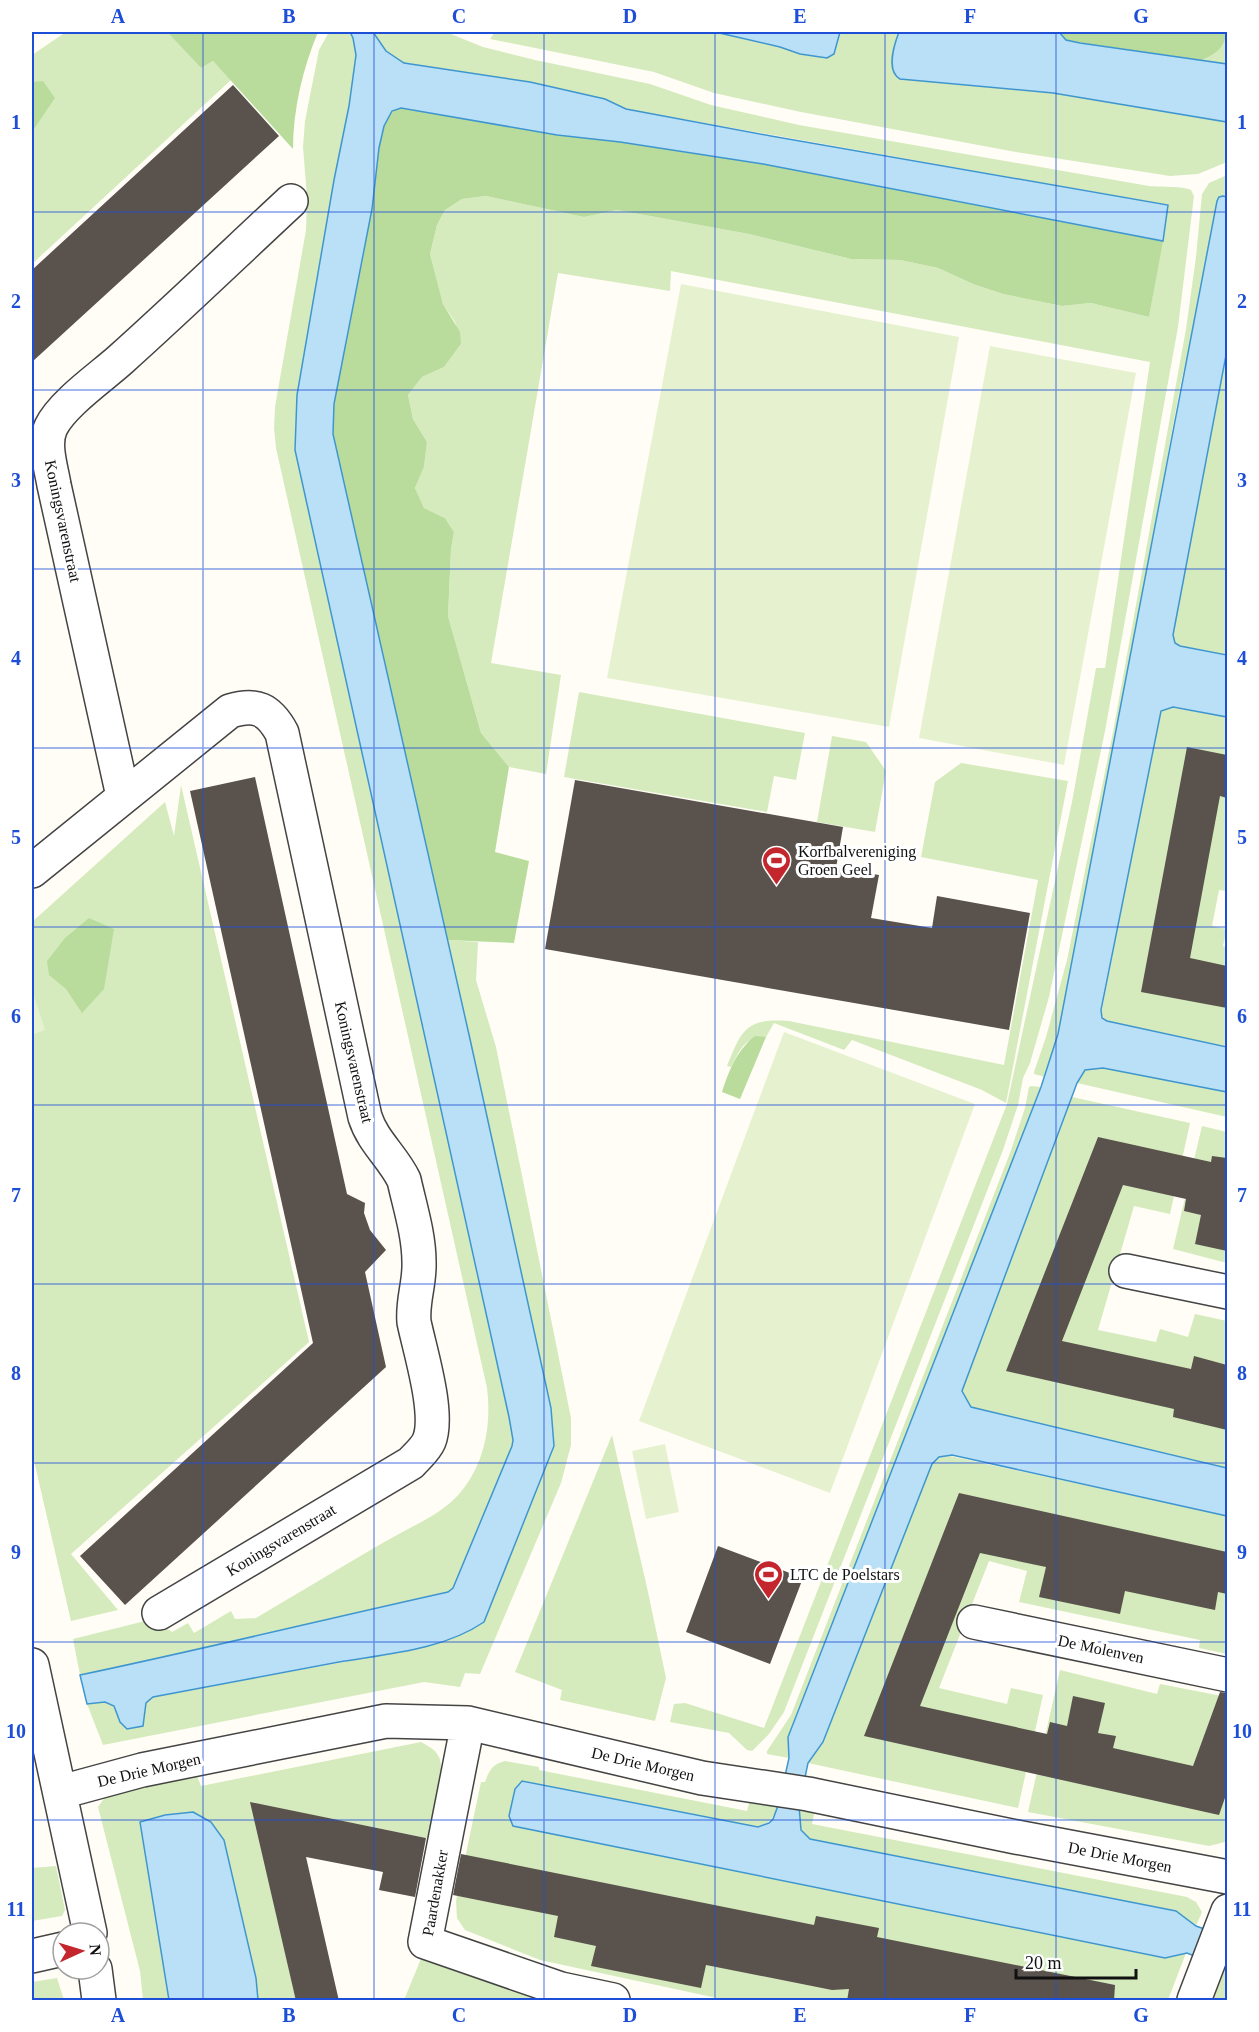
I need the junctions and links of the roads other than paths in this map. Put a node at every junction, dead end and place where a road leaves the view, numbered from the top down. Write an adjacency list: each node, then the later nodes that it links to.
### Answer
1 (291, 201): 2 (street, Koningsvarenstraat)
2 (123, 796): 3 (street, Koningsvarenstraat); 6 (street, Koningsvarenstraat)
3 (32, 871)
4 (1126, 1271): 5 (street)
5 (1227, 1292)
6 (159, 1613)
7 (974, 1622): 9 (street, De Molenven)
8 (32, 1665): 11 (street)
9 (1227, 1675)
10 (468, 1722): 11 (street, De Drie Morgen); 12 (street, De Drie Morgen); 20 (street, Paardenakker)
11 (60, 1792): 14 (street)
12 (1227, 1877)
13 (1225, 1919): 18 (street)
14 (87, 1921)
15 (51, 1952): 16 (street)
16 (32, 1956)
17 (96, 1981): 19 (street)
18 (1198, 1988)
19 (99, 2001)
20 (613, 2001)

